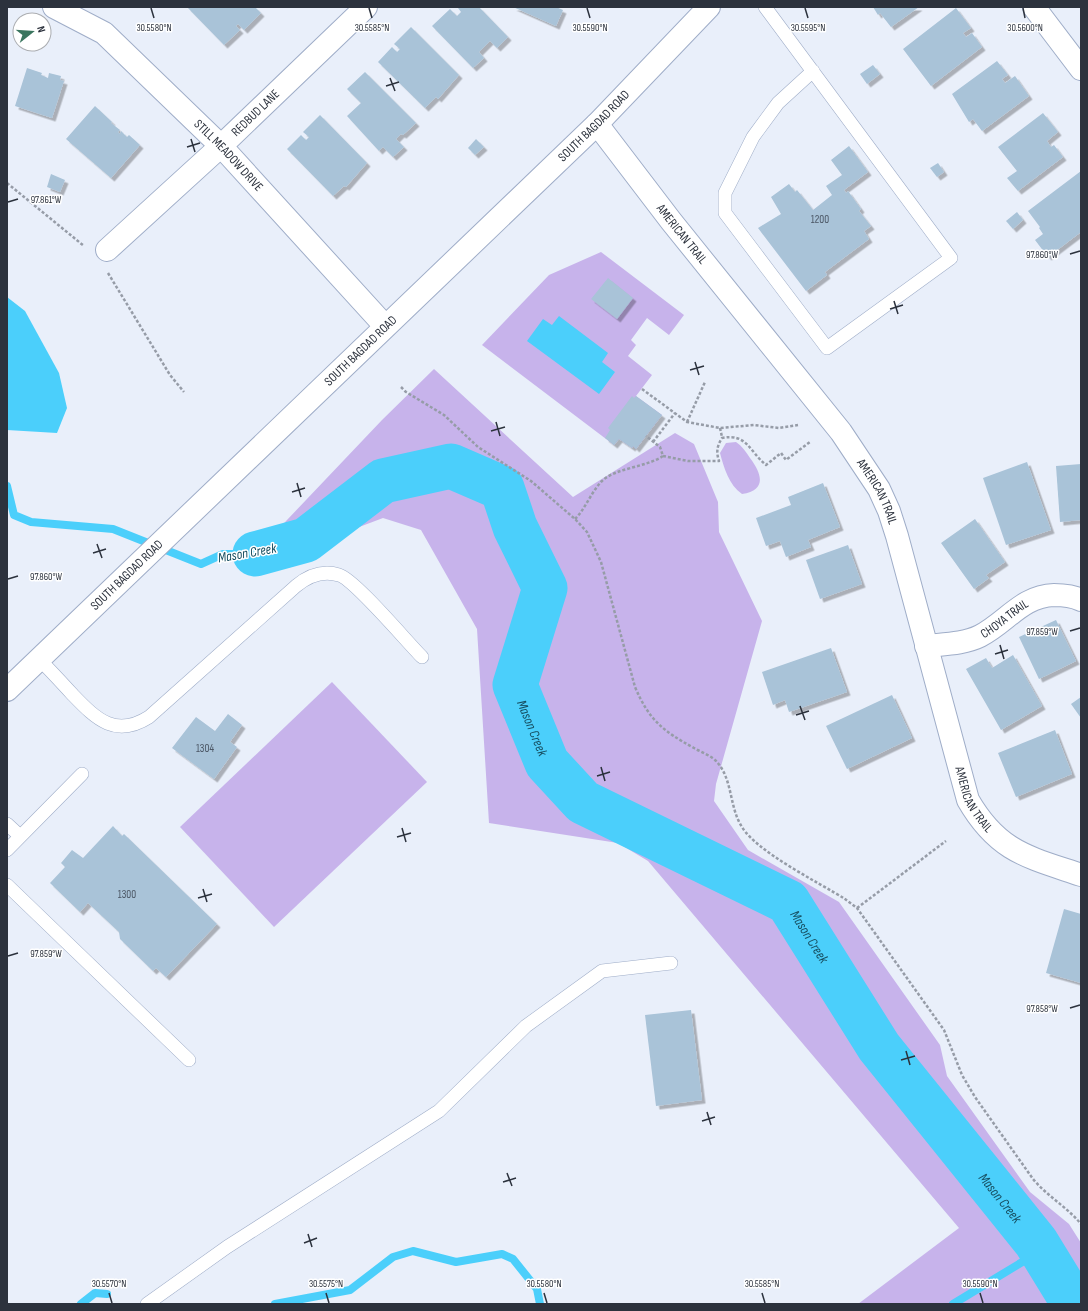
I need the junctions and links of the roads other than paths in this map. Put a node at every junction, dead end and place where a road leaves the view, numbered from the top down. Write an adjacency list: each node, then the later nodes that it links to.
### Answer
1 (54, 7): 9 (street, STILL MEADOW DRIVE)
2 (366, 7): 9 (street, REDBUD LANE)
3 (709, 7): 8 (street, SOUTH BAGDAD ROAD)
4 (765, 7): 7 (lane)
5 (1035, 7): 6 (street)
6 (1081, 69)
7 (813, 71): 7 (lane)
8 (597, 124): 11 (street, SOUTH BAGDAD ROAD); 13 (street, AMERICAN TRAIL)
9 (221, 146): 10 (street, REDBUD LANE); 11 (street, STILL MEADOW DRIVE)
10 (97, 249)
11 (385, 326): 15 (street, SOUTH BAGDAD ROAD)
12 (1081, 600): 13 (street, CHOYA TRAIL)
13 (926, 646): 21 (street, AMERICAN TRAIL)
14 (422, 657): 15 (lane)
15 (39, 659): 16 (street, SOUTH BAGDAD ROAD)
16 (7, 690)
17 (82, 774): 19 (lane)
18 (7, 824): 19 (lane)
19 (20, 836): 20 (lane)
20 (7, 850)
21 (1081, 875)
22 (7, 885): 24 (lane)
23 (670, 963): 25 (lane)
24 (188, 1060)
25 (147, 1304)

